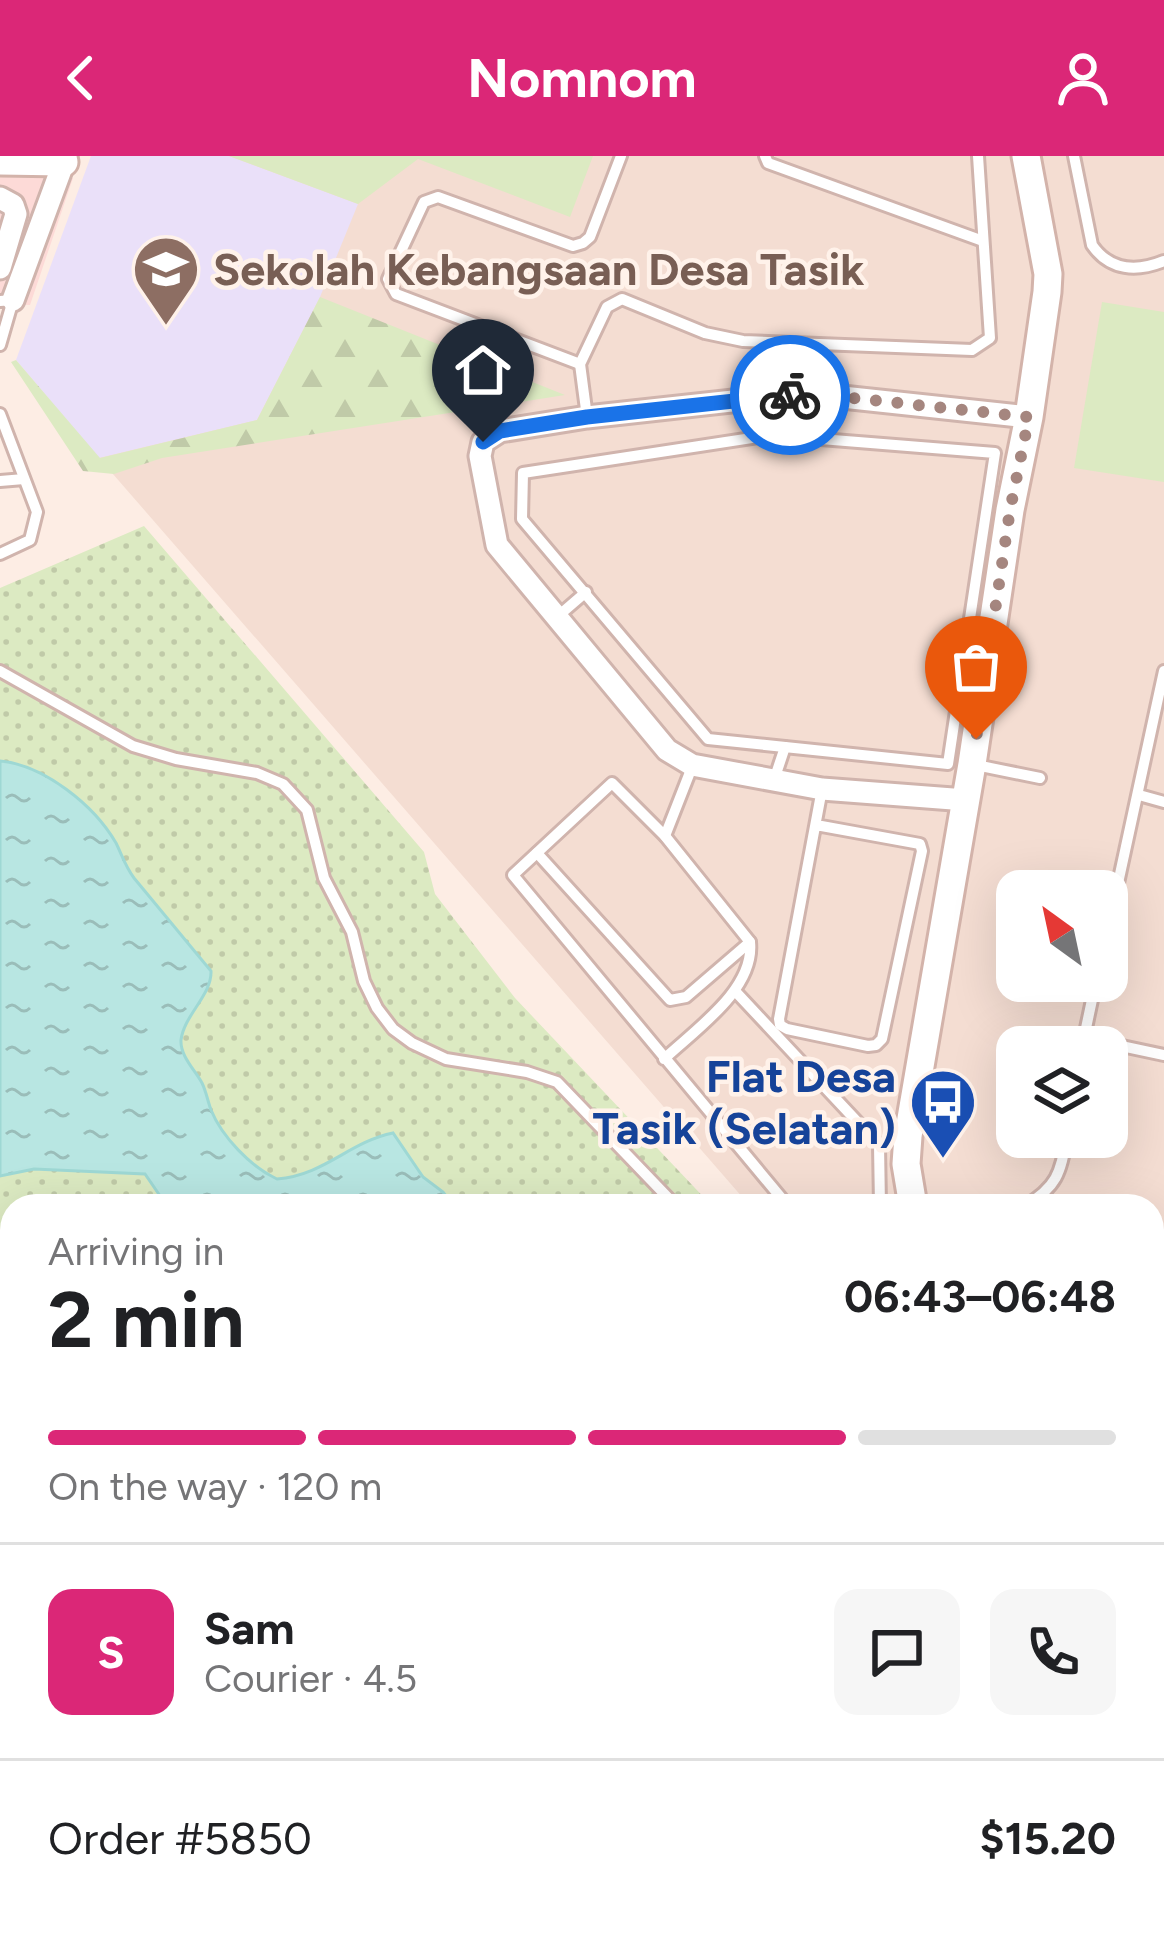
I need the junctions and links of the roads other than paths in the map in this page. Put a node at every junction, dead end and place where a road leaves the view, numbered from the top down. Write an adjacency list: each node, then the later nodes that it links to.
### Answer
1 (621, 156): 14 (lane)
2 (765, 156): 9 (lane)
3 (978, 156): 9 (lane)
4 (1026, 156): 17 (street)
5 (1073, 156): 10 (lane)
6 (65, 159): 7 (street); 12 (street)
7 (0, 161)
8 (0, 198): 11 (street)
9 (983, 241): 14 (lane)
10 (1164, 261)
11 (0, 268)
12 (6, 301): 13 (lane)
13 (0, 345)
14 (580, 364): 16 (lane)
15 (0, 414): 18 (lane)
16 (587, 417): 17 (street); 22 (street)
17 (1029, 417): 26 (street)
18 (24, 479): 19 (lane); 20 (lane)
19 (0, 482)
20 (0, 554)
21 (586, 592): 22 (lane); 25 (lane); 25 (lane)
22 (557, 617): 27 (street)
23 (0, 671): 44 (lane)
24 (1164, 671): 31 (lane)
25 (785, 747): 29 (lane)
26 (972, 764): 28 (lane); 32 (street)
27 (692, 765): 29 (street); 35 (lane)
28 (1040, 778)
29 (774, 780): 30 (street)
30 (823, 790): 32 (street); 34 (lane)
31 (1139, 795): 33 (lane); 37 (lane)
32 (966, 800): 47 (street)
33 (1164, 802)
34 (816, 825): 34 (lane)
35 (665, 836): 36 (lane); 38 (lane)
36 (537, 853): 38 (lane); 42 (lane)
37 (1122, 870)
38 (750, 942): 39 (lane)
39 (736, 991): 42 (lane); 46 (lane)
40 (1128, 1049): 41 (lane)
41 (1164, 1054)
42 (664, 1059): 45 (lane)
43 (1063, 1158): 48 (lane)
44 (664, 1194)
45 (778, 1194)
46 (880, 1194)
47 (911, 1194)
48 (1044, 1194)

